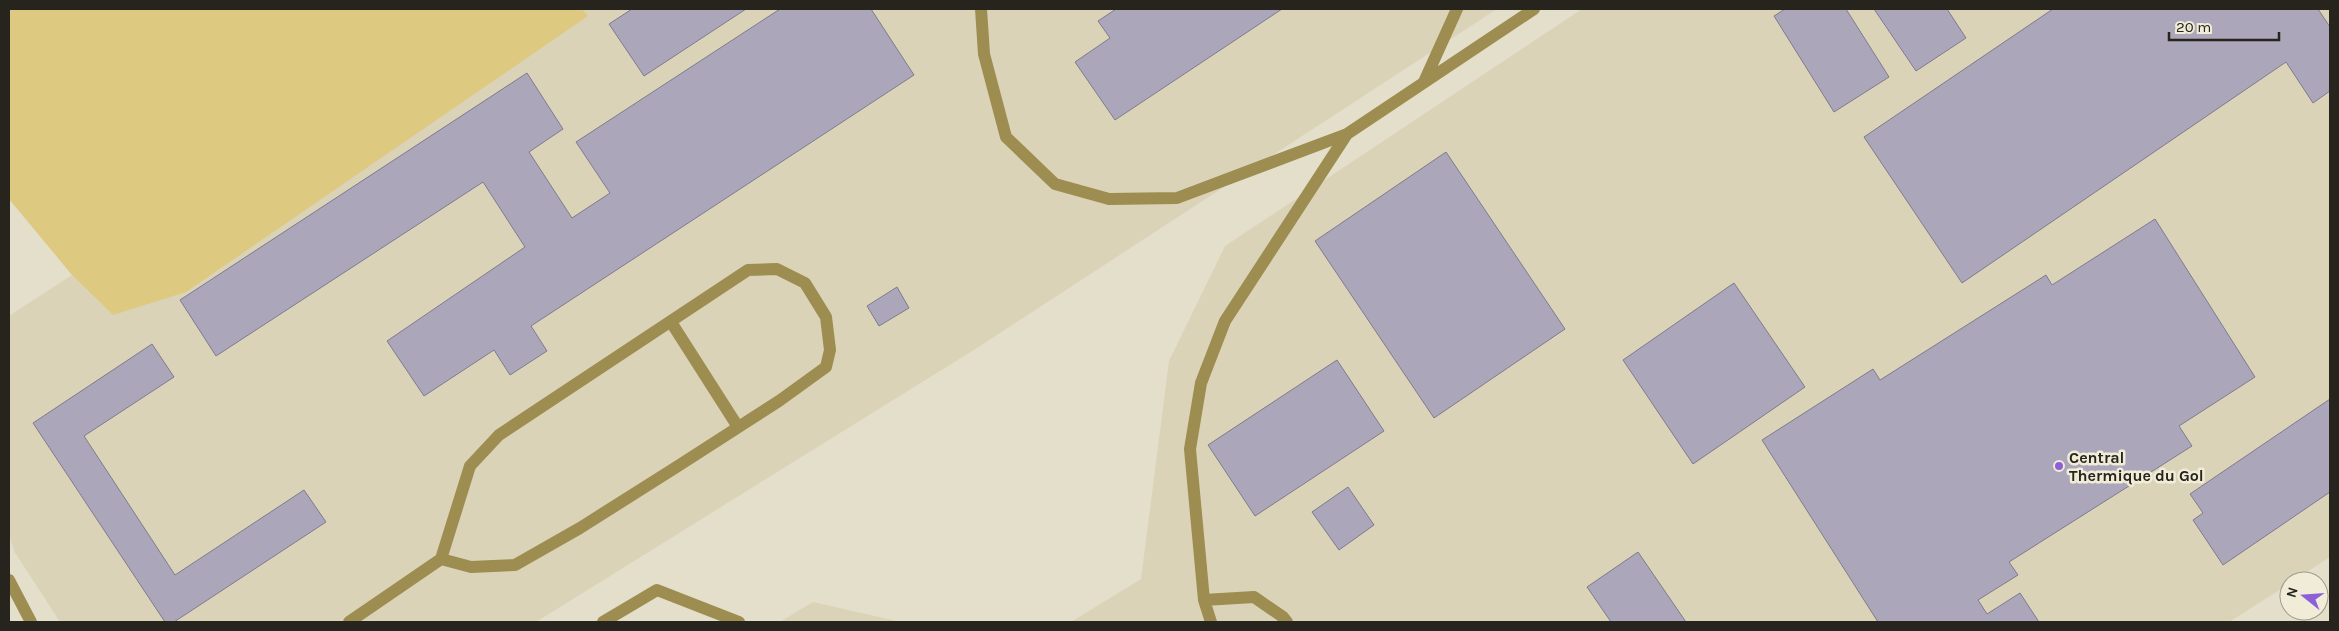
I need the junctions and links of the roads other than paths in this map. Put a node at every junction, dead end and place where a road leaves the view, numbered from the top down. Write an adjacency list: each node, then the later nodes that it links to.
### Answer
1 (981, 9): 5 (lane)
2 (1457, 9): 4 (lane)
3 (1534, 9): 4 (lane)
4 (1423, 83): 5 (lane)
5 (1347, 134): 10 (lane)
6 (671, 322): 7 (lane); 7 (lane); 8 (lane)
7 (738, 428): 8 (lane)
8 (441, 559): 12 (lane)
9 (9, 580): 11 (lane)
10 (1204, 600): 15 (lane); 16 (lane)
11 (31, 622)
12 (349, 622)
13 (603, 622): 14 (lane)
14 (739, 622)
15 (1211, 622)
16 (1287, 622)

